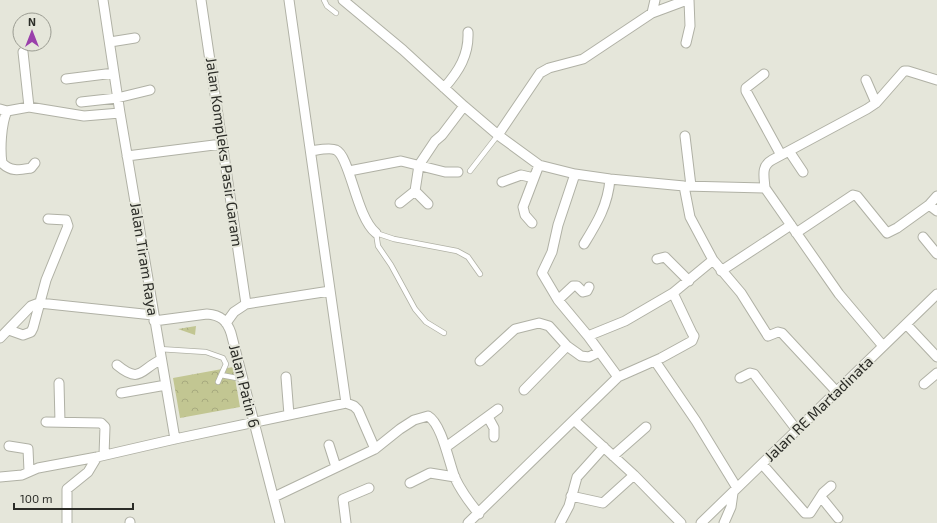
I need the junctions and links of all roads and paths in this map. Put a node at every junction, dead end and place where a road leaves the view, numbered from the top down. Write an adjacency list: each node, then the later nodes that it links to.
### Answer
1 (103, 0): 12 (street, Jalan Tiram Raya)
2 (202, 0): 31 (street, Jalan Kompleks Pasir Garam)
3 (289, 0): 32 (street)
4 (324, 0): 8 (lane)
5 (343, 0): 20 (street)
6 (655, 0): 9 (street)
7 (688, 0): 9 (street); 13 (street)
8 (336, 13)
9 (652, 13): 29 (street)
10 (468, 32): 20 (street)
11 (135, 38): 12 (street)
12 (110, 42): 15 (street, Jalan Tiram Raya)
13 (686, 43)
14 (23, 52): 26 (street)
15 (114, 73): 17 (street); 22 (street, Jalan Tiram Raya)
16 (764, 74): 33 (street)
17 (66, 79)
18 (866, 80): 24 (street)
19 (937, 80): 24 (street)
20 (444, 88): 25 (street)
21 (150, 90): 22 (street)
22 (117, 98): 23 (street); 28 (street, Jalan Tiram Raya)
23 (81, 102)
24 (876, 103): 33 (street)
25 (464, 106): 29 (street); 37 (street)
26 (29, 107): 27 (street); 28 (street)
27 (3, 110): 35 (street)
28 (120, 114): 34 (street, Jalan Tiram Raya)
29 (498, 135): 36 (street); 39 (lane)
30 (685, 136): 46 (street)
31 (222, 144): 34 (street); 73 (street, Jalan Kompleks Pasir Garam)
32 (311, 151): 38 (street); 68 (street)
33 (785, 153): 41 (street); 47 (street)
34 (127, 156): 76 (street, Jalan Tiram Raya)
35 (35, 163)
36 (539, 164): 42 (street); 43 (street)
37 (419, 165): 38 (street); 40 (street); 48 (street)
38 (349, 171): 57 (street)
39 (470, 171)
40 (458, 172)
41 (803, 172)
42 (575, 174): 44 (street); 71 (street)
43 (534, 178): 45 (street); 55 (street)
44 (610, 180): 46 (street); 60 (street)
45 (502, 182)
46 (688, 186): 47 (street); 63 (street)
47 (765, 188): 56 (street)
48 (415, 191): 50 (street); 51 (street)
49 (937, 196): 52 (street)
50 (400, 203)
51 (428, 204)
52 (929, 205): 53 (street); 58 (street)
53 (937, 211)
54 (48, 219): 72 (street)
55 (532, 223)
56 (791, 225): 58 (street); 64 (street)
57 (376, 233): 65 (lane); 80 (lane)
58 (796, 233): 84 (street)
59 (923, 237): 61 (street)
60 (584, 244)
61 (937, 254)
62 (657, 259): 66 (street)
63 (713, 260): 64 (street); 66 (street)
64 (721, 271): 103 (street)
65 (480, 274)
66 (689, 281): 69 (street)
67 (589, 287): 71 (street)
68 (330, 291): 73 (street); 105 (street)
69 (673, 293): 81 (street); 89 (street)
70 (937, 295): 78 (street, Jalan RE Martadinata)
71 (558, 300): 81 (street)
72 (39, 303): 76 (street); 79 (street); 79 (street)
73 (246, 304): 74 (street)
74 (234, 312): 75 (street); 77 (street)
75 (215, 315): 76 (street); 77 (street)
76 (154, 318): 85 (street, Jalan Tiram Raya)
77 (226, 322): 97 (street, Jalan Patin 6)
78 (906, 324): 84 (street, Jalan RE Martadinata); 87 (street)
79 (9, 330): 82 (street)
80 (444, 333)
81 (588, 336): 86 (street)
82 (0, 338)
83 (567, 346): 86 (street); 90 (street); 102 (street)
84 (884, 346): 103 (street, Jalan RE Martadinata)
85 (159, 348): 88 (street, Jalan Tiram Raya); 93 (lane)
86 (599, 352): 95 (street)
87 (937, 357)
88 (161, 360): 91 (street); 101 (street, Jalan Tiram Raya)
89 (655, 361): 95 (street); 133 (street)
90 (480, 362)
91 (117, 365)
92 (937, 373): 100 (street)
93 (221, 375): 97 (lane); 98 (lane)
94 (286, 377): 107 (street)
95 (618, 377): 109 (street)
96 (740, 378): 114 (street)
97 (242, 379): 112 (street, Jalan Patin 6)
98 (218, 382)
99 (59, 383): 111 (street)
100 (924, 384)
101 (166, 385): 104 (street); 116 (street, Jalan Tiram Raya)
102 (524, 390)
103 (836, 391): 114 (street, Jalan RE Martadinata)
104 (121, 393)
105 (346, 403): 107 (street); 121 (street)
106 (498, 409): 108 (street)
107 (289, 415): 112 (street)
108 (488, 417): 115 (street); 120 (street)
109 (574, 420): 119 (street); 137 (street)
110 (46, 422): 111 (street)
111 (60, 422): 122 (street)
112 (253, 422): 116 (street); 135 (street, Jalan Patin 6)
113 (646, 427): 123 (street)
114 (796, 429): 124 (street, Jalan RE Martadinata)
115 (494, 437)
116 (175, 438): 122 (street)
117 (329, 445): 125 (street)
118 (10, 446): 126 (street)
119 (604, 447): 123 (street); 134 (street)
120 (446, 448): 121 (street); 129 (street)
121 (375, 450): 125 (street)
122 (101, 456): 126 (street); 139 (street)
123 (613, 456): 127 (street)
124 (762, 464): 133 (street, Jalan RE Martadinata); 136 (street)
125 (336, 467): 135 (street)
126 (29, 471): 128 (street)
127 (634, 475): 134 (street); 144 (street)
128 (0, 477)
129 (455, 477): 130 (street); 137 (street)
130 (410, 483)
131 (831, 486): 136 (street)
132 (369, 488): 141 (street)
133 (735, 490): 145 (street, Jalan RE Martadinata); 146 (street)
134 (571, 496): 143 (street)
135 (274, 497): 140 (street, Jalan Patin 6)
136 (821, 497): 138 (street)
137 (479, 514): 142 (street)
138 (838, 518)
139 (67, 523)
140 (280, 523)
141 (346, 523)
142 (468, 523)
143 (560, 523)
144 (681, 523)
145 (701, 523)
146 (724, 523)

